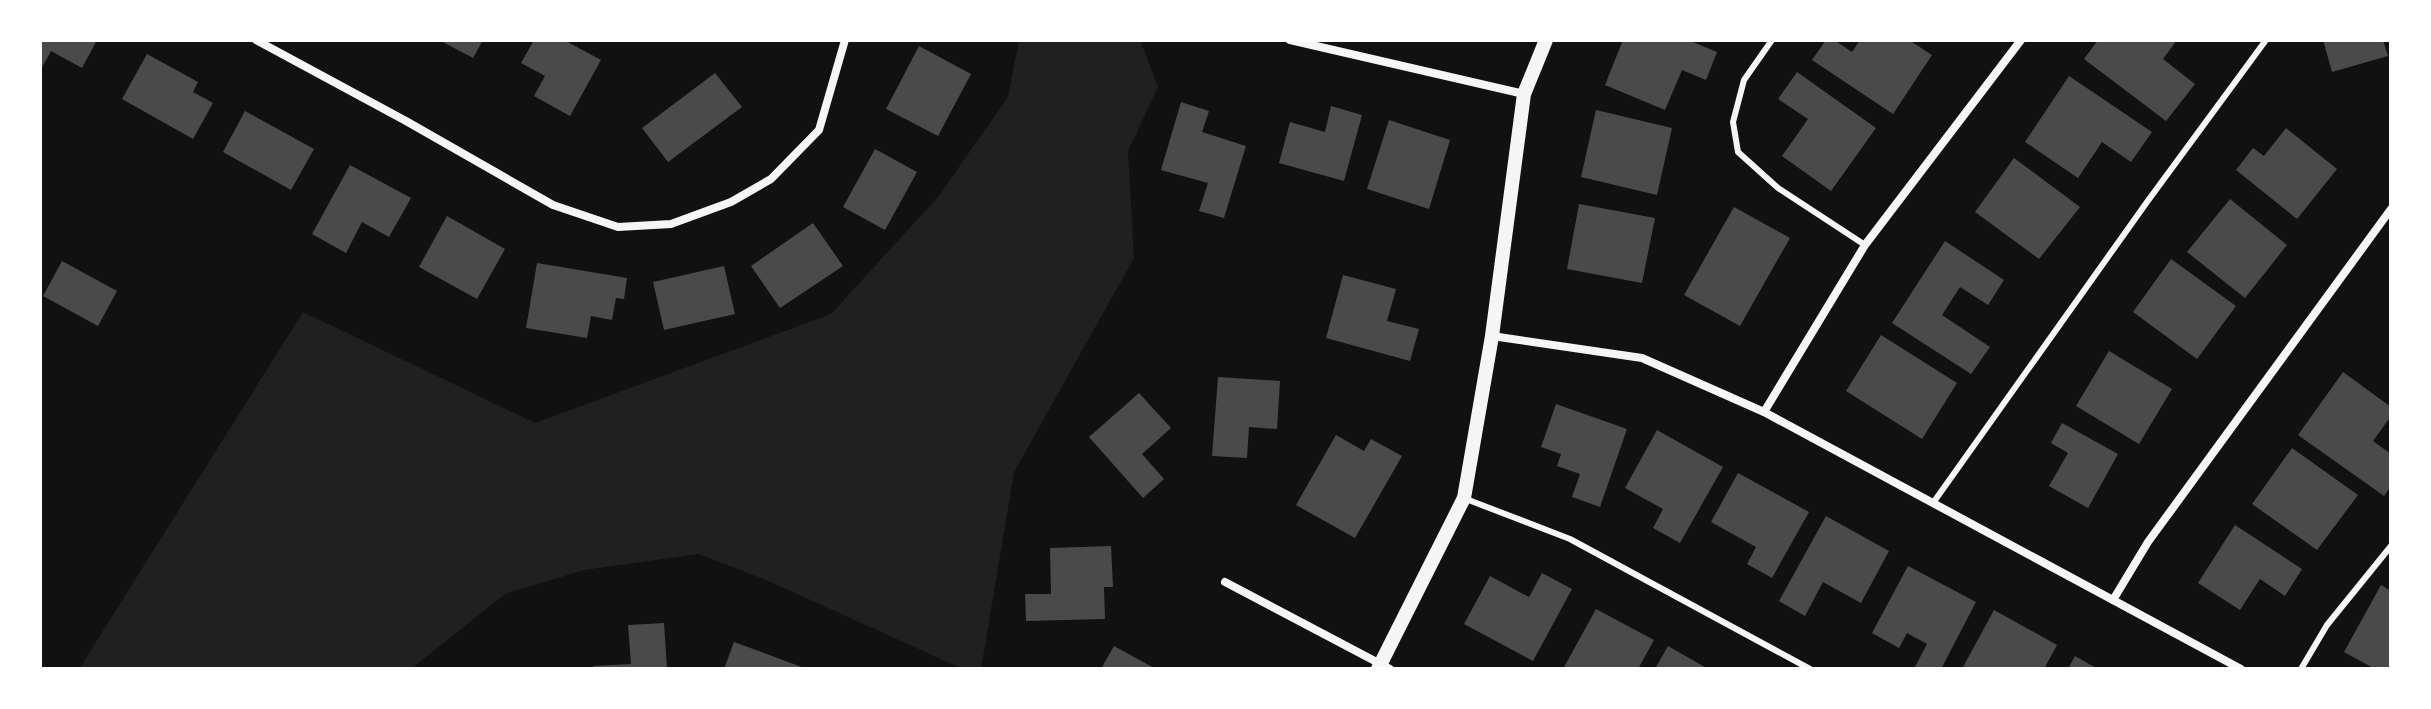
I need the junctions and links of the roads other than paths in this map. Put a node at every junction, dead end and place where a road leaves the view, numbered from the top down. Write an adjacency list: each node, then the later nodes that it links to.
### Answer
1 (256, 40): 2 (street)
2 (845, 40)
3 (1290, 40): 8 (street)
4 (1546, 40): 8 (street)
5 (1772, 40): 10 (lane)
6 (2021, 40): 10 (street)
7 (2266, 40): 14 (lane)
8 (1524, 94): 11 (street)
9 (2391, 209): 17 (street)
10 (1865, 245): 12 (street)
11 (1492, 336): 12 (street); 13 (street)
12 (1764, 412): 14 (street)
13 (1464, 498): 18 (street); 19 (lane)
14 (1933, 503): 17 (street)
15 (2391, 546): 21 (lane)
16 (1225, 582): 18 (street)
17 (2113, 600): 20 (street)
18 (1383, 667)
19 (1810, 669)
20 (2241, 669)
21 (2301, 669)

